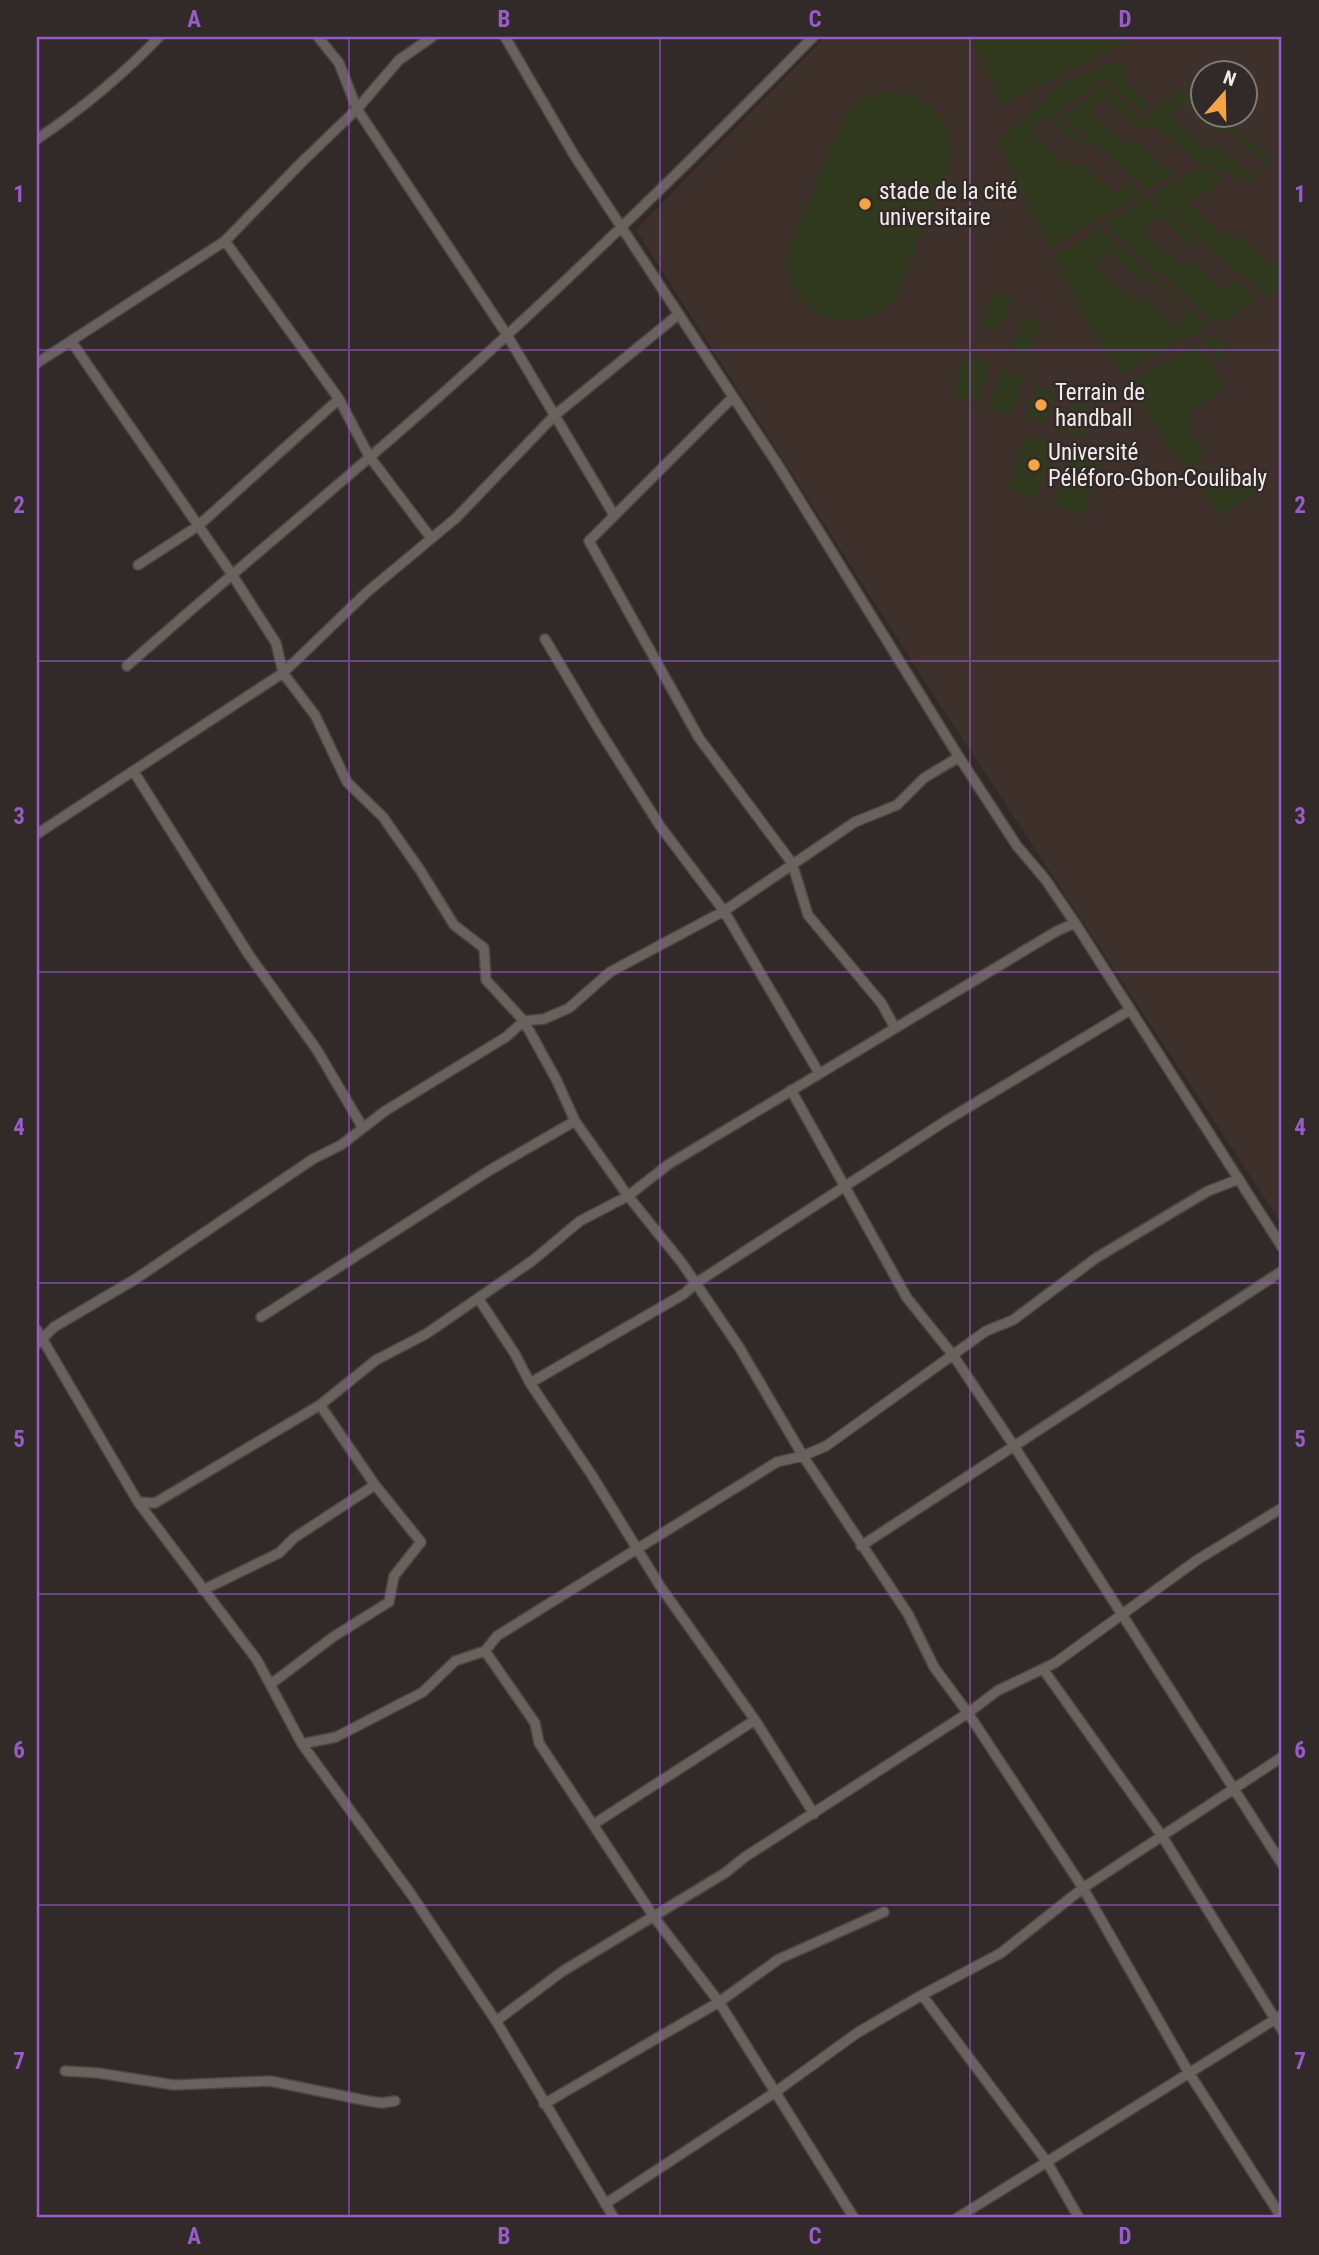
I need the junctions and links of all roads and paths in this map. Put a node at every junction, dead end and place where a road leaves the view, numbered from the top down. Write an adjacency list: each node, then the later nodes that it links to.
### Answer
1 (159, 37): 7 (street)
2 (318, 37): 6 (street)
3 (432, 37): 6 (street)
4 (505, 37): 8 (street)
5 (813, 37): 8 (street)
6 (357, 109): 9 (street); 11 (street)
7 (37, 139)
8 (622, 228): 10 (street); 11 (street)
9 (225, 241): 12 (street); 15 (street)
10 (679, 314): 14 (street); 16 (street)
11 (507, 335): 16 (street); 17 (street)
12 (71, 341): 13 (street); 19 (street)
13 (37, 363)
14 (733, 397): 18 (street); 26 (street)
15 (340, 399): 17 (street); 19 (street)
16 (555, 415): 18 (street); 20 (street)
17 (369, 456): 20 (street); 22 (street)
18 (614, 515): 29 (street)
19 (198, 526): 21 (street); 22 (street)
20 (431, 538): 25 (street)
21 (138, 565)
22 (231, 573): 24 (street); 25 (street)
23 (545, 639): 30 (street)
24 (127, 666)
25 (284, 673): 27 (street); 33 (street)
26 (959, 757): 29 (street); 31 (street)
27 (134, 772): 28 (street); 38 (street)
28 (37, 834)
29 (793, 863): 30 (street); 34 (street)
30 (724, 911): 33 (street); 35 (street)
31 (1075, 923): 32 (street); 34 (street)
32 (1130, 1010): 39 (street); 40 (street)
33 (524, 1021): 37 (street); 38 (street)
34 (894, 1028): 35 (street)
35 (819, 1073): 36 (street)
36 (791, 1090): 40 (street); 41 (street)
37 (575, 1121): 41 (street); 46 (street)
38 (363, 1128): 47 (street)
39 (1239, 1179): 42 (street); 48 (street)
40 (844, 1186): 44 (street); 48 (street)
41 (628, 1196): 44 (street); 45 (street)
42 (1282, 1247)
43 (1282, 1271): 51 (street)
44 (696, 1283): 49 (street); 52 (street)
45 (478, 1297): 49 (street); 50 (street)
46 (261, 1317)
47 (39, 1337): 54 (street)
48 (953, 1355): 51 (street); 52 (street)
49 (530, 1383): 57 (street)
50 (320, 1405): 53 (street); 54 (street)
51 (1014, 1446): 56 (street); 59 (street)
52 (803, 1455): 56 (street); 57 (street)
53 (375, 1485): 58 (street); 62 (street)
54 (138, 1502): 58 (street)
55 (1282, 1508): 59 (street)
56 (861, 1546): 63 (street)
57 (638, 1548): 60 (street); 64 (street)
58 (203, 1590): 62 (street)
59 (1123, 1614): 61 (street); 67 (street)
60 (485, 1651): 65 (street); 69 (street)
61 (1043, 1668): 63 (street); 70 (street)
62 (271, 1684): 65 (street)
63 (968, 1713): 68 (street); 72 (street)
64 (755, 1720): 68 (street); 69 (street)
65 (302, 1744): 78 (street)
66 (1282, 1757): 67 (street)
67 (1233, 1789): 70 (street); 71 (street)
68 (814, 1814): 74 (street)
69 (594, 1824): 74 (street)
70 (1162, 1836): 72 (street); 77 (street)
71 (1282, 1864)
72 (1083, 1888): 75 (street); 81 (street)
73 (884, 1912): 76 (street)
74 (654, 1917): 76 (street); 78 (street)
75 (922, 1995): 82 (street); 85 (street)
76 (719, 2002): 82 (street); 84 (street)
77 (1279, 2017): 79 (street); 81 (street)
78 (496, 2021): 84 (street)
79 (1282, 2030)
80 (65, 2071): 83 (street)
81 (1189, 2073): 85 (street); 91 (street)
82 (774, 2092): 86 (street); 88 (street)
83 (395, 2101)
84 (544, 2104): 86 (street)
85 (1047, 2162): 89 (street); 90 (street)
86 (605, 2204): 87 (street)
87 (614, 2218)
88 (854, 2218)
89 (957, 2218)
90 (1079, 2218)
91 (1282, 2218)

